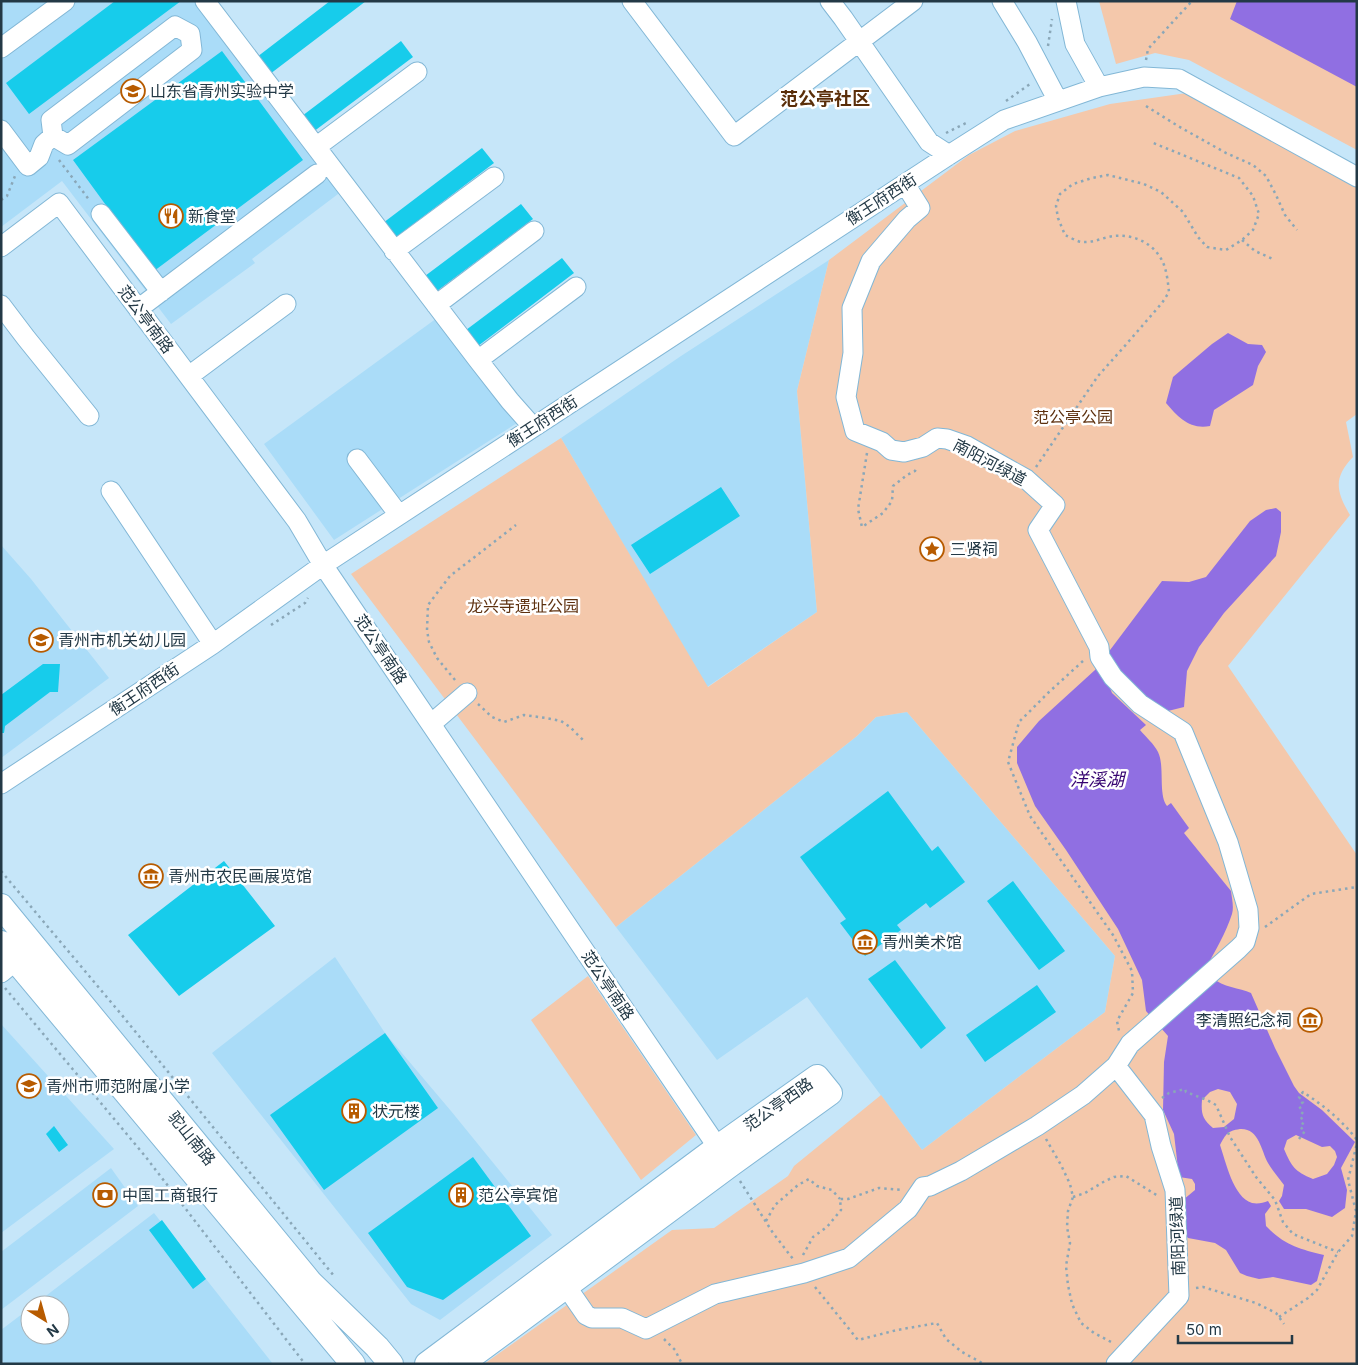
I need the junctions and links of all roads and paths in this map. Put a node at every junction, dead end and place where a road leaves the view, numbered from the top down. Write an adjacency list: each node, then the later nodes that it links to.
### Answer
1 (65, 1): 10 (street)
2 (205, 1): 19 (street)
3 (632, 1): 9 (street)
4 (830, 1): 9 (street)
5 (913, 1): 9 (street)
6 (1002, 1): 14 (street)
7 (1066, 1): 13 (street)
8 (1192, 1): 12 (path)
9 (859, 42): 20 (street)
10 (1, 48)
11 (417, 72): 19 (street)
12 (1144, 77): 13 (street, 衡王府西街); 24 (street, 衡王府西街)
13 (1099, 87): 14 (street, 衡王府西街)
14 (1058, 101): 20 (street, 衡王府西街)
15 (1146, 106): 28 (path)
16 (1, 130): 21 (street)
17 (48, 140): 17 (street); 21 (street); 27 (path)
18 (1151, 142): 30 (path)
19 (316, 147): 32 (street)
20 (948, 155): 25 (street, 衡王府西街)
21 (28, 166): 26 (path)
22 (317, 174): 35 (street)
23 (494, 177): 32 (street)
24 (1357, 177)
25 (905, 184): 43 (street, 衡王府西街); 44 (street)
26 (1, 200)
27 (95, 207): 35 (street)
28 (1297, 230)
29 (534, 232): 38 (street)
30 (1242, 240): 33 (path); 47 (path)
31 (1, 247): 39 (street, 范公亭南路)
32 (394, 251): 38 (street)
33 (1273, 259)
34 (576, 287): 40 (street)
35 (161, 292): 39 (street)
36 (286, 304): 41 (street)
37 (1, 305): 42 (street)
38 (436, 305): 40 (street)
39 (138, 309): 41 (street, 范公亭南路)
40 (478, 360): 43 (street)
41 (189, 376): 51 (street, 范公亭南路)
42 (89, 416)
43 (533, 427): 49 (street, 衡王府西街)
44 (855, 431): 45 (street, 南阳河绿道); 45 (path)
45 (923, 447): 47 (street, 南阳河绿道)
46 (357, 459): 49 (street)
47 (1026, 480): 53 (street, 南阳河绿道)
48 (111, 492): 52 (street)
49 (399, 515): 51 (street, 衡王府西街)
50 (516, 525): 54 (path)
51 (323, 565): 52 (street, 衡王府西街); 55 (street, 范公亭南路)
52 (212, 644): 57 (street, 衡王府西街)
53 (1099, 652): 61 (street, 南阳河绿道); 66 (path)
54 (467, 693): 55 (street); 56 (path)
55 (431, 724): 71 (street, 范公亭南路)
56 (584, 741)
57 (1, 784)
58 (1, 871): 81 (path)
59 (1357, 887): 61 (path)
60 (1, 906): 63 (main road, 驼山南路)
61 (1245, 942): 66 (street)
62 (1, 943): 64 (main road, 驼山南路)
63 (34, 946): 64 (street); 91 (main road, 驼山南路)
64 (9, 967): 90 (main road, 驼山南路)
65 (1, 983): 89 (path)
66 (1123, 1055): 68 (street); 76 (street, 南阳河绿道)
67 (1158, 1101): 79 (path)
68 (1037, 1126): 72 (street); 73 (path)
69 (1299, 1139): 70 (path)
70 (1357, 1142): 75 (path)
71 (724, 1156): 77 (path); 82 (main road); 92 (main road)
72 (923, 1187): 74 (path); 86 (street)
73 (1072, 1197): 76 (path); 88 (path)
74 (840, 1199): 77 (path); 80 (path)
75 (1355, 1203): 79 (path)
76 (1176, 1215): 83 (street, 南阳河绿道)
77 (766, 1221): 78 (path)
78 (773, 1233)
79 (1338, 1252): 84 (path)
80 (802, 1258)
81 (337, 1280)
82 (566, 1286): 86 (street); 93 (main road)
83 (1179, 1296): 84 (path); 88 (street, 南阳河绿道)
84 (1279, 1317): 85 (path)
85 (1284, 1324)
86 (646, 1329): 94 (path)
87 (858, 1340): 95 (path)
88 (1121, 1358)
89 (305, 1364)
90 (353, 1364)
91 (391, 1364)
92 (427, 1364)
93 (461, 1364)
94 (682, 1364)
95 (984, 1364)

